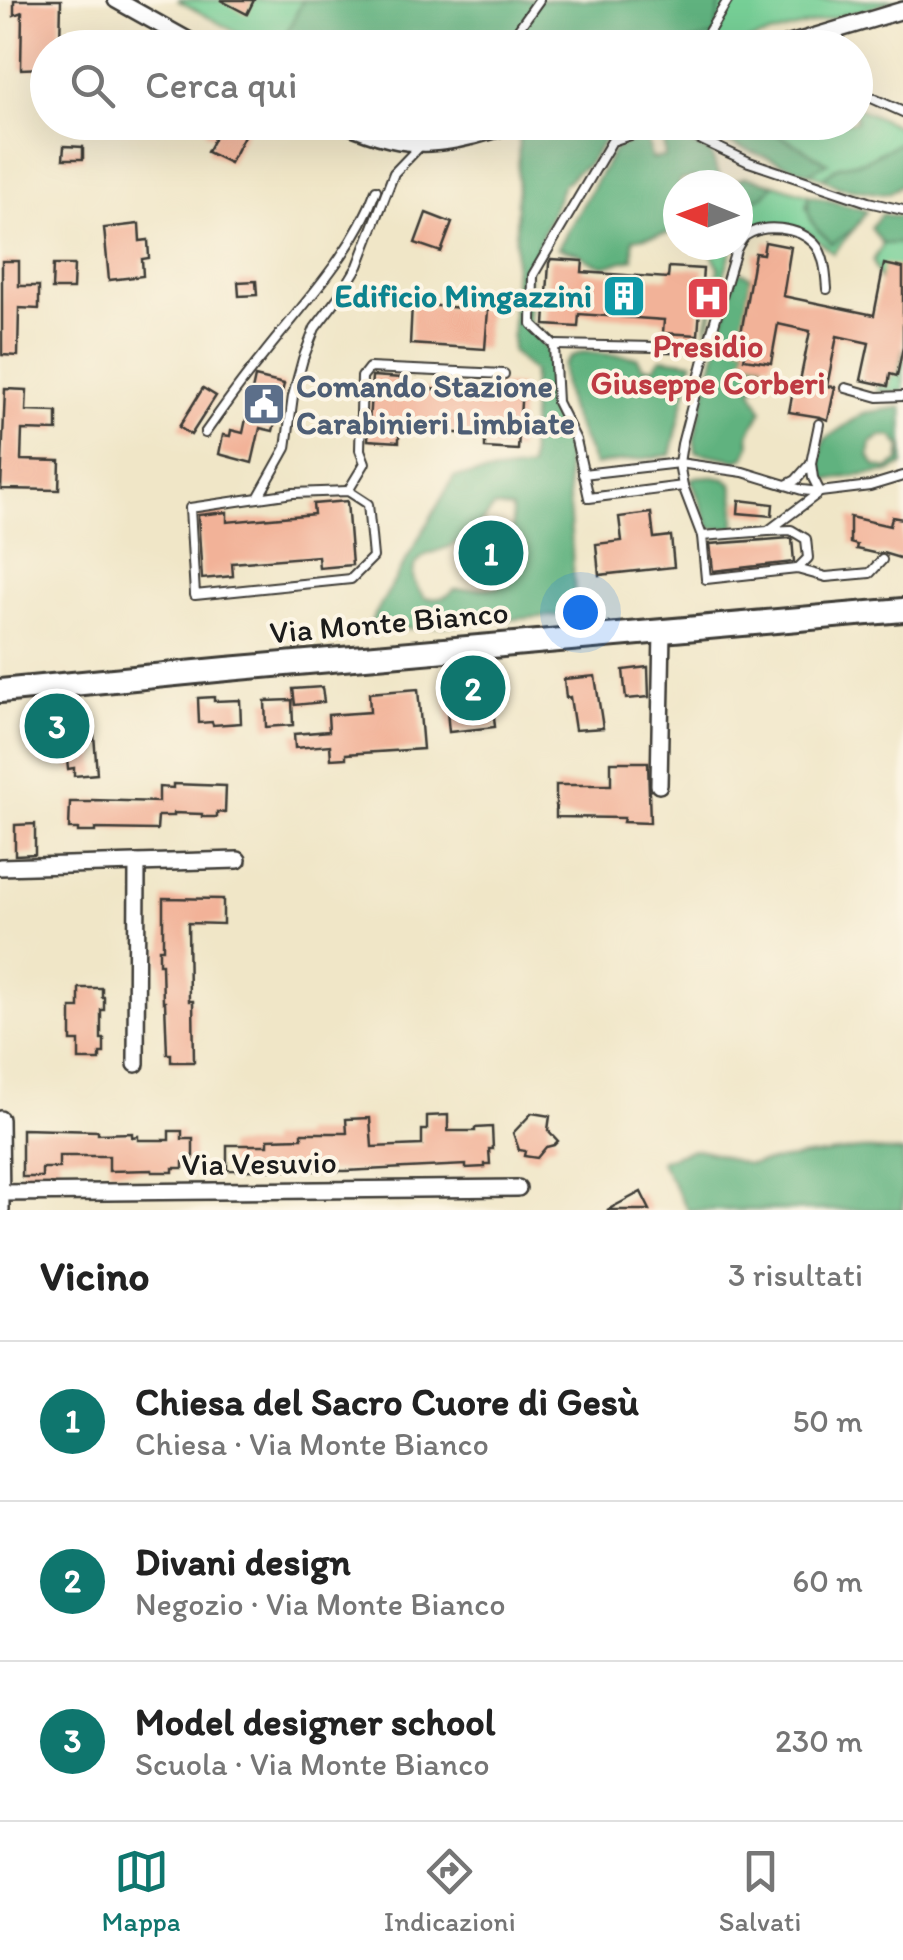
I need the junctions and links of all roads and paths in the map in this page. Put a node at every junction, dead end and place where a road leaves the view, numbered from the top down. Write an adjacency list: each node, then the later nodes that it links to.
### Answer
1 (116, 0): 5 (street)
2 (539, 0): 6 (lane)
3 (728, 0): 7 (lane)
4 (903, 10): 8 (street)
5 (170, 30)
6 (518, 30)
7 (710, 30)
8 (836, 30)
9 (873, 99): 10 (lane)
10 (903, 112)
11 (396, 140): 16 (street)
12 (420, 140): 16 (lane)
13 (457, 140): 16 (street)
14 (615, 140): 20 (lane)
15 (702, 140): 18 (lane)
16 (416, 144): 37 (lane)
17 (376, 190): 26 (lane)
18 (903, 210)
19 (826, 290): 21 (lane)
20 (554, 345): 21 (lane); 30 (lane)
21 (707, 348): 27 (lane)
22 (504, 374): 34 (lane)
23 (846, 388): 24 (lane)
24 (903, 396)
25 (819, 424): 28 (lane)
26 (205, 433)
27 (679, 463): 29 (lane); 32 (lane); 33 (lane)
28 (811, 463): 32 (lane); 36 (lane)
29 (632, 468): 30 (lane); 35 (lane)
30 (583, 474): 35 (lane)
31 (903, 476): 36 (lane)
32 (786, 485): 36 (lane)
33 (683, 486): 35 (lane); 39 (lane)
34 (348, 492): 37 (lane); 37 (lane)
35 (632, 492)
36 (820, 492): 38 (lane)
37 (258, 498)
38 (768, 531): 39 (lane); 41 (lane)
39 (702, 536): 41 (lane)
40 (882, 560): 41 (lane)
41 (798, 570)
42 (903, 610): 43 (main road, Via Monte Bianco)
43 (662, 631): 44 (main road, Via Monte Bianco); 45 (street)
44 (0, 692)
45 (659, 785)
46 (238, 860): 47 (street)
47 (137, 863): 48 (street); 49 (street)
48 (0, 867)
49 (136, 1064)
50 (0, 1118): 52 (street)
51 (518, 1188): 52 (street, Via Vesuvio)
52 (0, 1193): 53 (street)
53 (1, 1210)

